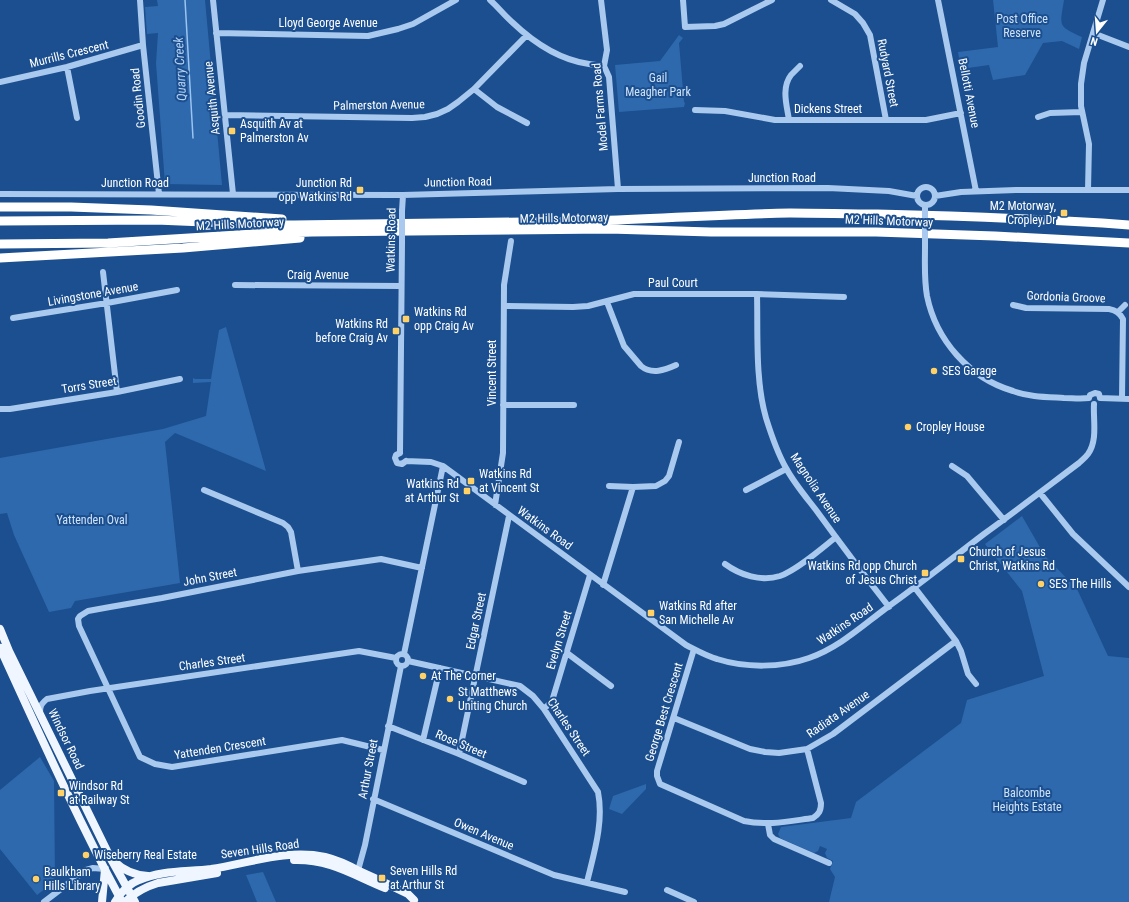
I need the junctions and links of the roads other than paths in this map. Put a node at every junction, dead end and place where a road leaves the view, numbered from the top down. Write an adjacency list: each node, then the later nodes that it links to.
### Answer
1 (140, 0): 14 (street, Goodin Road)
2 (213, 0): 11 (street, Asquith Avenue)
3 (456, 0): 11 (street, Lloyd George Avenue)
4 (601, 0): 16 (street, Model Farms Road)
5 (683, 0): 6 (street)
6 (772, 0)
7 (831, 0): 28 (street, Rudyard Street)
8 (938, 0): 23 (street, Bellotti Avenue)
9 (1103, 0): 12 (street)
10 (494, 1): 13 (street)
11 (216, 33): 24 (street, Asquith Avenue)
12 (1093, 33): 15 (street); 22 (street)
13 (527, 35): 16 (street); 20 (street, Palmerston Avenue)
14 (144, 45): 18 (street, Murrills Crescent); 35 (street, Goodin Road)
15 (1129, 47)
16 (604, 66): 30 (street, Model Farms Road)
17 (800, 66): 27 (street)
18 (67, 67): 19 (street, Murrills Crescent); 26 (street)
19 (0, 82)
20 (474, 89): 24 (street, Palmerston Avenue); 29 (street)
21 (695, 110): 27 (street, Dickens Street)
22 (1082, 112): 25 (street); 31 (street)
23 (961, 113): 28 (street, Dickens Street); 33 (street, Bellotti Avenue)
24 (225, 115): 36 (street, Asquith Avenue)
25 (1038, 117)
26 (77, 118)
27 (789, 120): 28 (street, Dickens Street)
28 (886, 120)
29 (527, 123)
30 (618, 189): 37 (street, Junction Road); 38 (street, Junction Road)
31 (1088, 190): 32 (street); 33 (street)
32 (1129, 190)
33 (976, 191): 39 (street)
34 (0, 194): 35 (street, Junction Road)
35 (159, 194): 36 (street, Junction Road)
36 (233, 194): 37 (street, Junction Road)
37 (403, 195): 52 (street, Watkins Road, bridge)
38 (916, 196): 39 (street); 40 (street)
39 (935, 196): 40 (street)
40 (925, 205): 66 (street, bridge)
41 (0, 206): 43 (highway)
42 (0, 221): 43 (highway, M2 Hills Motorway)
43 (383, 223): 44 (highway, M2 Hills Motorway)
44 (1129, 224)
45 (363, 232): 47 (highway, M2 Hills Motorway); 48 (highway, M2 Hills Motorway); 49 (highway)
46 (511, 242): 60 (street, Vincent Street)
47 (1129, 243)
48 (0, 244)
49 (0, 258)
50 (103, 272): 57 (street)
51 (235, 286): 52 (street, Craig Avenue)
52 (401, 286): 75 (street, Watkins Road)
53 (177, 290): 57 (street, Livingstone Avenue)
54 (757, 294): 55 (street, Paul Court); 56 (street, Paul Court); 79 (street, Magnolia Avenue)
55 (844, 297)
56 (607, 302): 60 (street, Paul Court); 63 (street)
57 (107, 303): 62 (street, Livingstone Avenue); 65 (street)
58 (1014, 305): 61 (street, Gordonia Groove)
59 (1125, 305): 61 (street, Gordonia Groove)
60 (504, 306): 71 (street, Vincent Street)
61 (1118, 312): 68 (street, Gordonia Groove)
62 (13, 318)
63 (676, 365)
64 (180, 379): 65 (street, Torrs Street)
65 (117, 392): 73 (street, Torrs Street)
66 (1089, 398): 67 (street); 70 (street)
67 (1100, 398): 68 (street); 70 (street)
68 (1122, 398): 69 (street)
69 (1129, 398)
70 (1094, 404): 84 (street, Watkins Road)
71 (503, 405): 72 (street); 85 (street, Vincent Street)
72 (574, 405)
73 (0, 409)
74 (679, 442): 81 (street)
75 (400, 453): 76 (street); 76 (street)
76 (406, 461): 77 (street, Watkins Road)
77 (443, 466): 85 (street, Watkins Road); 90 (street)
78 (952, 466): 87 (street)
79 (786, 469): 83 (street); 88 (street, Magnolia Avenue)
80 (609, 486): 81 (street)
81 (633, 487): 93 (street)
82 (204, 490): 91 (street)
83 (746, 490)
84 (1040, 492): 87 (street, Watkins Road); 94 (street)
85 (495, 505): 86 (street, Watkins Road)
86 (509, 516): 92 (street, Watkins Road); 107 (street, Edgar Street)
87 (1004, 520): 95 (street, Watkins Road)
88 (836, 538): 89 (street); 96 (street, Magnolia Avenue)
89 (725, 564)
90 (422, 568): 91 (street, John Street); 102 (street)
91 (298, 571): 110 (street, John Street)
92 (590, 575): 93 (street, Watkins Road); 101 (street, Evelyn Street)
93 (603, 585): 100 (street, Watkins Road)
94 (1129, 587)
95 (915, 588): 96 (street, Watkins Road); 98 (street)
96 (889, 607): 100 (street, Watkins Road)
97 (0, 629): 112 (main road, Windsor Road)
98 (956, 641): 108 (street); 116 (street, Radiata Avenue)
99 (0, 648): 124 (main road, Windsor Road)
100 (694, 649): 113 (street, George Best Crescent)
101 (567, 653): 109 (street); 111 (street, Evelyn Street)
102 (404, 654): 103 (street); 104 (street)
103 (396, 658): 105 (street); 110 (street, Charles Street)
104 (408, 661): 105 (street); 106 (street, Charles Street)
105 (401, 666): 114 (street, Arthur Street)
106 (440, 668): 107 (street, Charles Street); 115 (street)
107 (476, 676): 111 (street, Charles Street); 118 (street, Edgar Street)
108 (976, 684)
109 (611, 686)
110 (107, 687): 112 (street, Charles Street); 117 (street, Yattenden Crescent)
111 (544, 709): 127 (street, Charles Street)
112 (40, 713): 122 (main road, Windsor Road)
113 (674, 718): 116 (street, Radiata Avenue); 121 (street, George Best Crescent)
114 (388, 726): 115 (street, Rose Street); 117 (street, Arthur Street)
115 (423, 740): 118 (street, Rose Street)
116 (807, 749): 121 (street, George Best Crescent)
117 (383, 750): 120 (street, Arthur Street)
118 (459, 754): 119 (street, Rose Street)
119 (524, 782)
120 (374, 799): 125 (street, Arthur Street); 127 (street, Owen Avenue)
121 (768, 824): 123 (street)
122 (111, 859): 126 (main road); 128 (main road, Windsor Road)
123 (829, 863)
124 (105, 869): 132 (main road, Windsor Road); 134 (street); 135 (main road)
125 (358, 873): 126 (main road, Seven Hills Road); 131 (main road, Seven Hills Road); 133 (main road, Seven Hills Road)
126 (149, 876): 128 (main road, Seven Hills Road)
127 (587, 882): 130 (street, Owen Avenue)
128 (127, 887): 131 (main road, Windsor Road); 132 (main road, Seven Hills Road)
129 (667, 890): 136 (street)
130 (625, 892)
131 (133, 899): 132 (main road, Seven Hills Road)
132 (120, 900)
133 (415, 901)
134 (44, 902)
135 (102, 902)
136 (694, 902)

